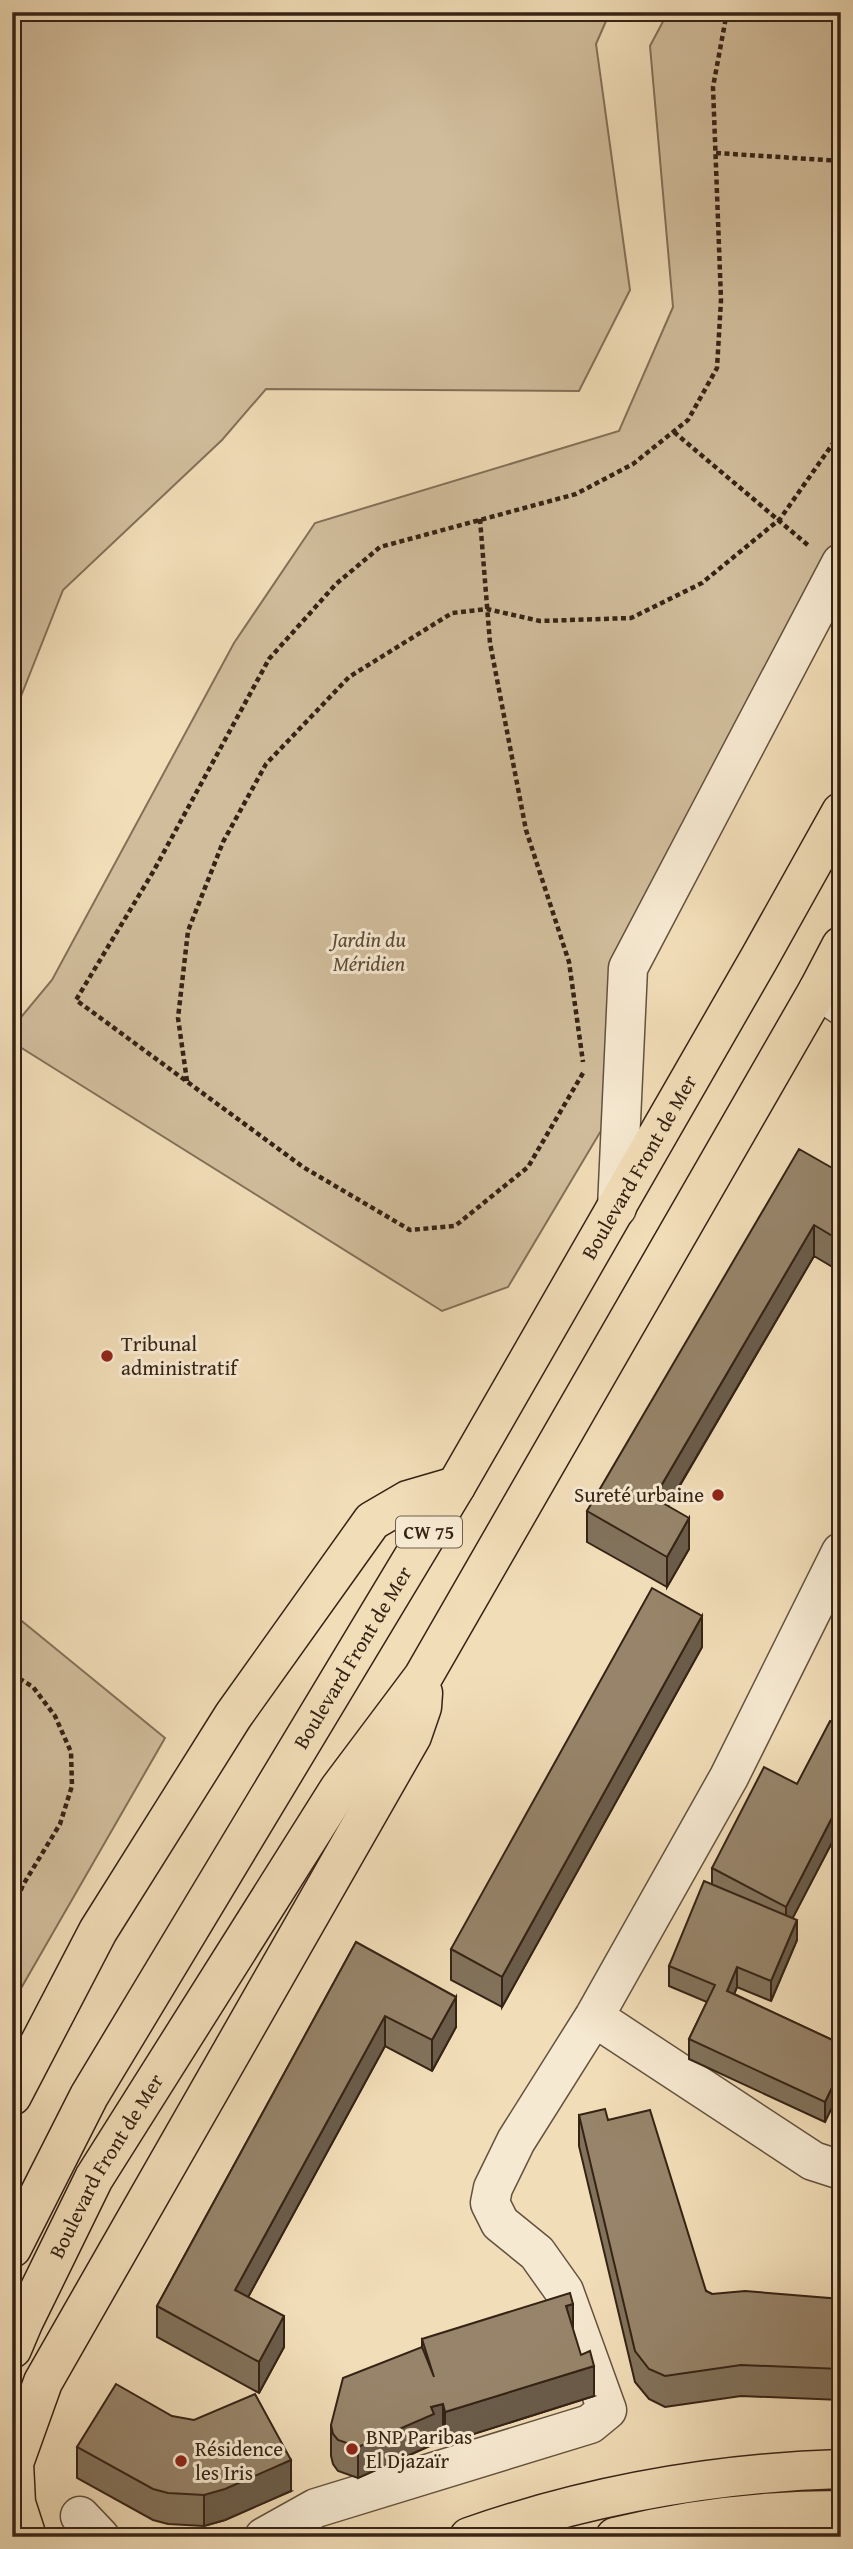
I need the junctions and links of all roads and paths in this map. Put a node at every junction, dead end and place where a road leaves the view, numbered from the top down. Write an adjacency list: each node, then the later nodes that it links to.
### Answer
1 (727, 12): 2 (path)
2 (716, 153): 3 (path); 4 (path)
3 (841, 161)
4 (674, 432): 6 (path); 7 (path)
5 (841, 432): 7 (path)
6 (480, 519): 9 (path); 13 (path)
7 (780, 519): 8 (path); 9 (path)
8 (838, 567): 14 (street)
9 (487, 609): 13 (path); 13 (path)
10 (841, 812): 14 (main road, Boulevard Front de Mer / CW 75)
11 (841, 946): 12 (main road, Boulevard Front de Mer / CW 75)
12 (829, 998): 18 (main road, Boulevard Front de Mer / CW 75)
13 (187, 1082)
14 (617, 1208): 15 (main road, Boulevard Front de Mer / CW 75)
15 (456, 1486): 21 (main road); 23 (main road, Boulevard Front de Mer / CW 75)
16 (841, 1552): 20 (street)
17 (12, 1674): 19 (path)
18 (424, 1677): 24 (main road, Boulevard Front de Mer / CW 75); 27 (main road)
19 (12, 1912)
20 (594, 2017): 22 (street); 28 (street)
21 (12, 2096)
22 (841, 2170)
23 (12, 2248)
24 (12, 2349)
25 (841, 2469): 29 (main road)
26 (841, 2510): 30 (main road)
27 (27, 2537)
28 (264, 2537)
29 (469, 2537)
30 (615, 2537)

